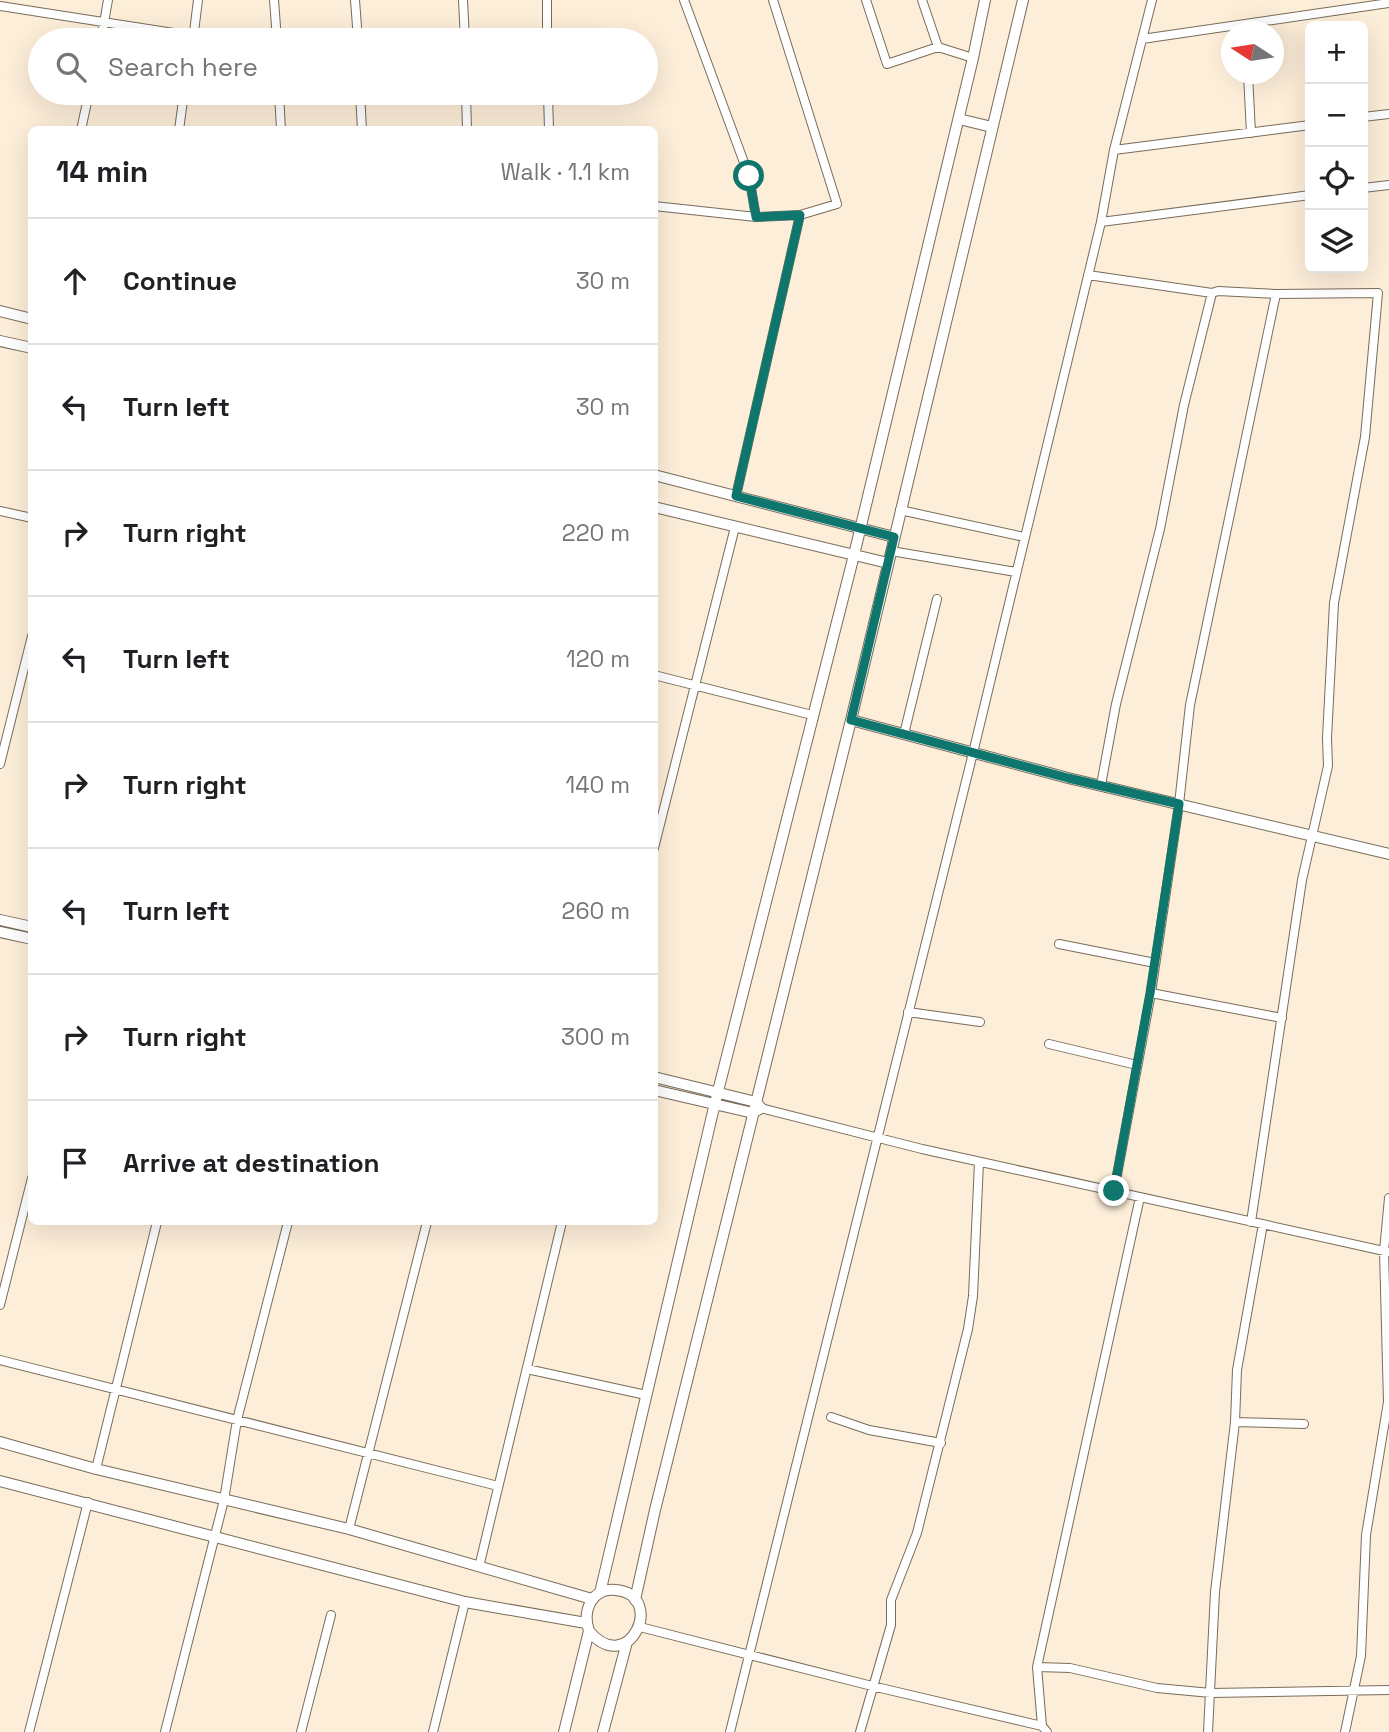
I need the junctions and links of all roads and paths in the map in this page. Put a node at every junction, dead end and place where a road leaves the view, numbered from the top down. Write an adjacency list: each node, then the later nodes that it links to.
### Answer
1 (108, 0): 18 (street)
2 (198, 0): 21 (street)
3 (274, 0): 22 (street)
4 (355, 0): 23 (street)
5 (463, 0): 24 (street)
6 (547, 0): 25 (street)
7 (684, 0): 55 (street)
8 (773, 0): 54 (street)
9 (866, 0): 28 (street)
10 (922, 0): 28 (street)
11 (985, 0): 29 (main road)
12 (1023, 0): 47 (main road)
13 (1152, 0): 27 (street)
14 (1389, 3): 17 (street)
15 (18, 4): 16 (street); 18 (street)
16 (0, 6)
17 (1284, 21)
18 (105, 22): 19 (street); 20 (street)
19 (104, 28)
20 (138, 28)
21 (194, 28)
22 (276, 28)
23 (357, 28)
24 (464, 28)
25 (547, 28)
26 (1221, 31): 27 (street)
27 (1142, 39): 49 (street)
28 (938, 47): 29 (street)
29 (973, 58): 39 (main road)
30 (1249, 84): 48 (street)
31 (86, 105): 40 (street)
32 (182, 105): 41 (street)
33 (280, 105): 42 (street)
34 (361, 105): 43 (street)
35 (466, 105): 44 (street)
36 (548, 105): 45 (street)
37 (1389, 114): 38 (street)
38 (1368, 116)
39 (959, 119): 47 (main road); 73 (main road)
40 (82, 126)
41 (179, 126)
42 (281, 126)
43 (362, 126)
44 (467, 126)
45 (548, 126)
46 (1305, 126): 48 (street)
47 (992, 127): 69 (main road)
48 (1251, 133): 49 (street)
49 (1114, 150): 56 (street)
50 (1389, 185): 51 (street)
51 (1368, 187)
52 (1305, 196): 56 (street)
53 (658, 205): 55 (street)
54 (800, 215): 55 (street); 67 (street)
55 (756, 217)
56 (1101, 222): 57 (street)
57 (1088, 275): 58 (street); 75 (street)
58 (1212, 293): 59 (street); 88 (street)
59 (1276, 294): 60 (street); 89 (street)
60 (1377, 297): 61 (street); 91 (street)
61 (1389, 298)
62 (0, 311): 63 (main road)
63 (28, 318)
64 (0, 341): 65 (main road)
65 (28, 347)
66 (658, 476): 67 (main road)
67 (736, 496): 73 (main road)
68 (658, 508): 72 (main road)
69 (900, 510): 74 (main road); 75 (street)
70 (0, 511): 71 (street)
71 (28, 517)
72 (735, 527): 76 (main road); 82 (street)
73 (860, 529): 74 (main road); 76 (main road)
74 (894, 537): 77 (main road)
75 (1024, 537): 78 (street)
76 (854, 555): 77 (main road); 83 (main road)
77 (889, 557): 78 (street); 84 (main road)
78 (1016, 572): 86 (street)
79 (937, 599): 85 (street)
80 (28, 652): 87 (street)
81 (658, 676): 82 (street)
82 (695, 685): 83 (street); 90 (street)
83 (812, 715): 107 (main road)
84 (851, 720): 85 (main road); 108 (main road)
85 (904, 734): 86 (main road)
86 (973, 753): 88 (main road); 100 (street)
87 (0, 764)
88 (1101, 786): 89 (main road)
89 (1179, 804): 91 (main road); 98 (street)
90 (658, 832)
91 (1312, 836): 92 (main road); 101 (street)
92 (1389, 854)
93 (0, 920): 94 (main road)
94 (28, 926)
95 (0, 932): 96 (main road)
96 (28, 938)
97 (1059, 944): 98 (street)
98 (1155, 963): 99 (street)
99 (1150, 993): 101 (street); 104 (street)
100 (908, 1012): 102 (street); 109 (street)
101 (1282, 1018): 115 (street)
102 (980, 1022)
103 (1049, 1044): 104 (street)
104 (1137, 1065): 111 (street)
105 (658, 1078): 107 (main road)
106 (658, 1091): 107 (main road)
107 (717, 1098): 108 (main road); 126 (main road)
108 (757, 1108): 109 (street); 143 (main road)
109 (877, 1137): 110 (street); 149 (street)
110 (979, 1161): 111 (street); 132 (street)
111 (1114, 1191): 113 (street)
112 (28, 1194): 122 (street)
113 (1140, 1197): 115 (street); 150 (street)
114 (1389, 1198): 121 (street)
115 (1251, 1222): 116 (street)
116 (1263, 1224): 121 (street); 129 (street)
117 (156, 1225): 125 (street)
118 (287, 1225): 128 (street)
119 (426, 1225): 133 (street)
120 (561, 1225): 124 (street)
121 (1386, 1251): 153 (street)
122 (0, 1305)
123 (0, 1360): 125 (street)
124 (527, 1369): 126 (street); 136 (street)
125 (116, 1390): 128 (street); 134 (street)
126 (646, 1395): 142 (main road)
127 (831, 1417): 132 (street)
128 (237, 1420): 133 (street); 137 (street)
129 (1235, 1422): 130 (street); 154 (street)
130 (1304, 1424)
131 (0, 1441): 134 (main road)
132 (941, 1443): 151 (street)
133 (367, 1453): 136 (street); 139 (street)
134 (96, 1469): 137 (main road)
135 (0, 1481): 138 (main road)
136 (498, 1486): 141 (street)
137 (224, 1500): 139 (main road); 140 (street)
138 (88, 1503): 140 (main road); 156 (street)
139 (349, 1529): 141 (main road)
140 (213, 1538): 144 (main road); 157 (street)
141 (479, 1567): 142 (main road)
142 (596, 1596): 143 (main road); 146 (main road)
143 (635, 1600): 147 (main road)
144 (465, 1602): 146 (main road); 159 (street)
145 (331, 1615): 158 (street)
146 (587, 1627): 148 (main road); 160 (main road)
147 (640, 1627): 148 (main road); 149 (street)
148 (627, 1642): 161 (main road)
149 (750, 1655): 151 (street); 162 (street)
150 (1037, 1667): 154 (street); 155 (street)
151 (872, 1686): 155 (street); 163 (street)
152 (1389, 1690): 153 (street)
153 (1353, 1691): 154 (street); 165 (street)
154 (1212, 1693): 164 (street)
155 (1044, 1729)
156 (29, 1732)
157 (165, 1732)
158 (301, 1732)
159 (433, 1732)
160 (564, 1732)
161 (603, 1732)
162 (730, 1732)
163 (860, 1732)
164 (1208, 1732)
165 (1345, 1732)

